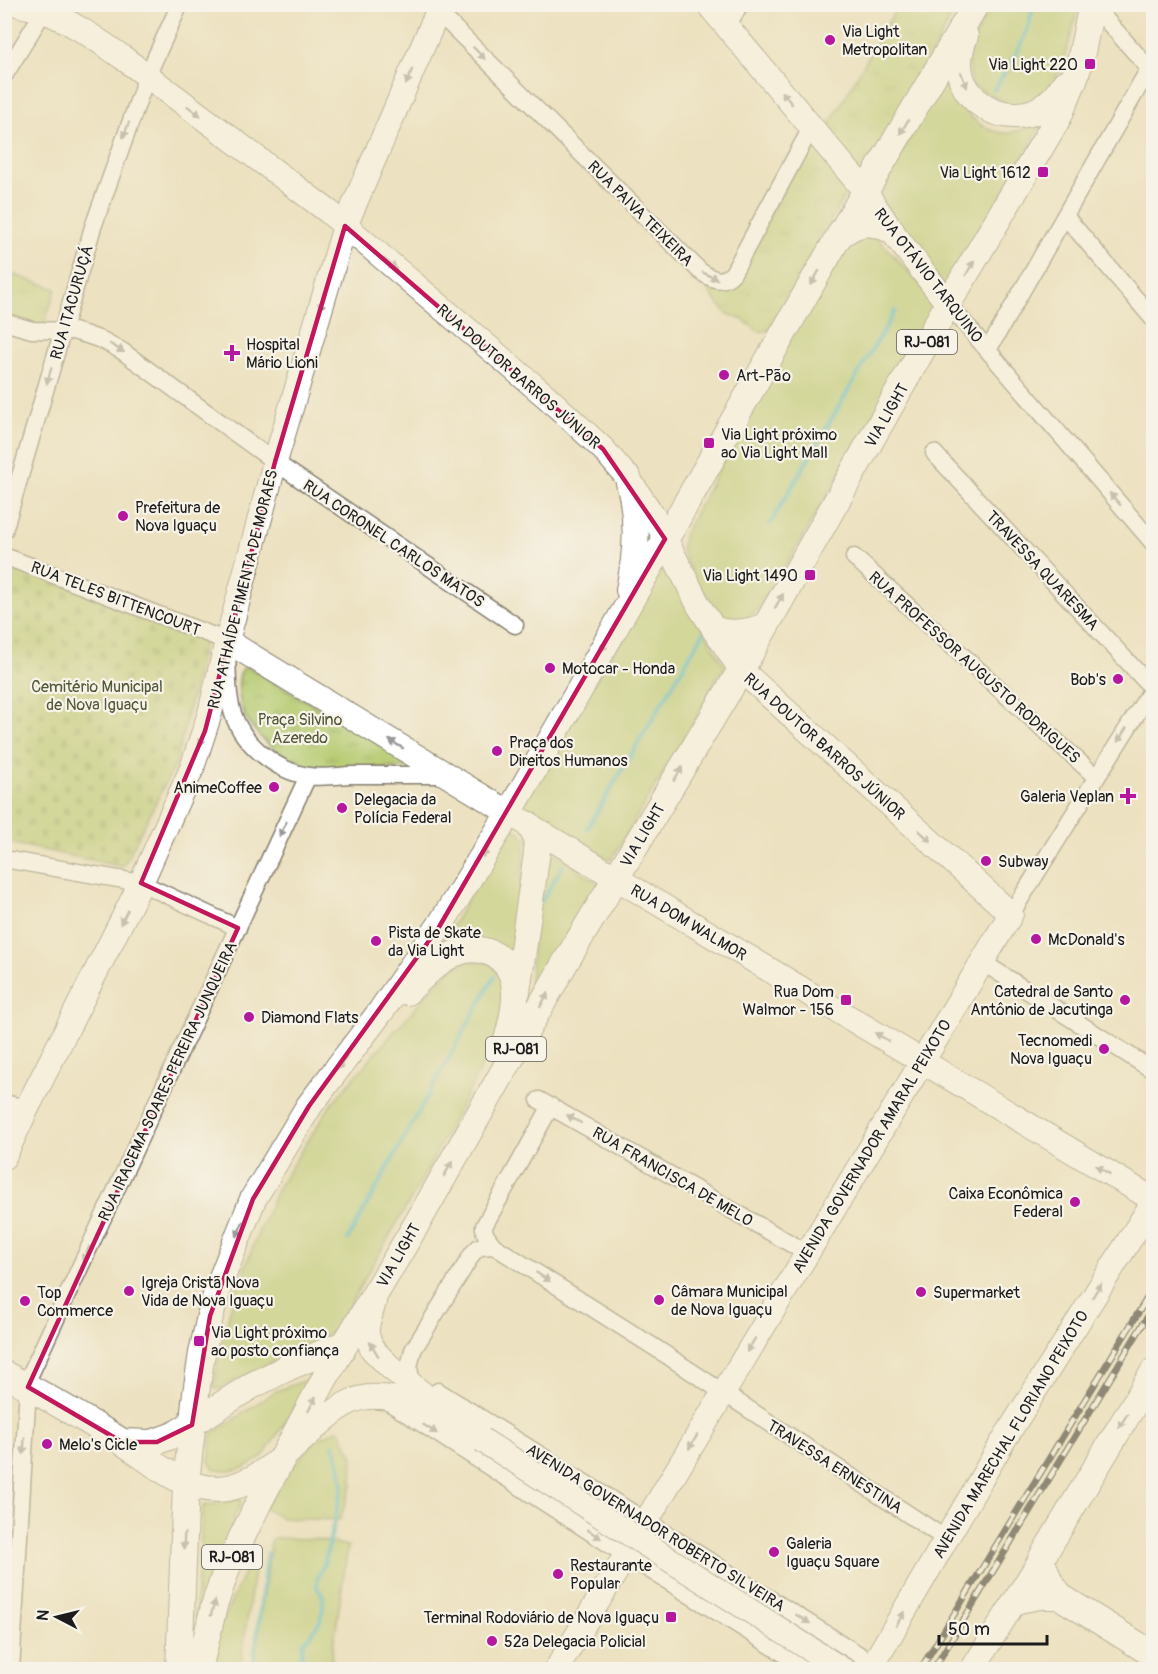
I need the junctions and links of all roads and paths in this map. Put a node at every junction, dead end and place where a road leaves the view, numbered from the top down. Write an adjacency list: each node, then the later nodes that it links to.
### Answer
1 (17, 4): 7 (main road, RUA DOUTOR BARROS JÚNIOR)
2 (180, 4): 13 (street, RUA ITACURUÇÁ)
3 (708, 4): 9 (main road, RUA OTÁVIO TARQUINO)
4 (740, 4): 9 (street)
5 (977, 4): 10 (main road, one-way to 10); 15 (main road, RJ-081, one-way to 15)
6 (1092, 4): 10 (main road, VIA LIGHT / RJ-081); 11 (street)
7 (46, 8): 12 (street); 13 (main road, RUA DOUTOR BARROS JÚNIOR)
8 (439, 8): 14 (street, RUA PAIVA TEIXEIRA, one-way to 14); 17 (main road, RUA ATHAÍDE PIMENTA DE MORAES, one-way to 17)
9 (727, 27): 14 (main road, RUA OTÁVIO TARQUINO, one-way to 9)
10 (1084, 49): 20 (main road, VIA LIGHT / RJ-081, one-way to 10)
11 (1152, 68): 16 (street)
12 (4, 76)
13 (147, 76): 17 (main road, RUA DOUTOR BARROS JÚNIOR, one-way to 17); 23 (street, RUA ITACURUÇÁ, one-way to 23)
14 (811, 128): 15 (main road, RUA OTÁVIO TARQUINO)
15 (865, 191): 18 (main road, RUA OTÁVIO TARQUINO); 19 (main road, RJ-081)
16 (1065, 216): 21 (street); 24 (street)
17 (345, 226): 26 (main road, RUA ATHAÍDE PIMENTA DE MORAES, one-way to 26); 27 (main road, RUA DOUTOR BARROS JÚNIOR, one-way to 27)
18 (891, 230): 19 (main road); 20 (main road, RUA OTÁVIO TARQUINO)
19 (839, 236): 29 (main road, RJ-081, one-way to 29)
20 (948, 304): 24 (street, RUA OTÁVIO TARQUINO); 36 (main road, VIA LIGHT / RJ-081, one-way to 20)
21 (1154, 320)
22 (4, 322): 23 (street, RUA CORONEL CARLOS MATOS)
23 (62, 331): 26 (street, RUA CORONEL CARLOS MATOS, one-way to 26); 28 (street, RUA ITACURUÇÁ, one-way to 28)
24 (988, 350): 30 (street, RUA OTÁVIO TARQUINO, one-way to 24)
25 (934, 453): 39 (street, TRAVESSA QUARESMA)
26 (275, 462): 34 (main road, RUA ATHAÍDE PIMENTA DE MORAES); 35 (street, RUA CORONEL CARLOS MATOS)
27 (628, 478): 29 (main road, RUA DOUTOR BARROS JÚNIOR); 33 (main road)
28 (4, 531)
29 (671, 539): 33 (main road, RJ-081); 37 (main road, RUA DOUTOR BARROS JÚNIOR)
30 (1154, 544)
31 (4, 556): 34 (street, RUA TELES BITTENCOURT)
32 (854, 557): 42 (street, RUA PROFESSOR AUGUSTO RODRIGUES)
33 (624, 611): 43 (main road, RJ-081, one-way to 43)
34 (223, 625): 40 (main road, RUA DOM WALMOR, one-way to 34); 41 (street); 46 (main road, RUA ATHAÍDE PIMENTA DE MORAES, one-way to 46)
35 (515, 625)
36 (765, 626): 37 (main road); 38 (main road, VIA LIGHT / RJ-081)
37 (715, 630): 38 (main road, RUA DOUTOR BARROS JÚNIOR)
38 (741, 670): 45 (main road, VIA LIGHT / RJ-081, one-way to 38); 47 (main road, RUA DOUTOR BARROS JÚNIOR, one-way to 47)
39 (1153, 687): 42 (street, AVENIDA GOVERNADOR AMARAL PEIXOTO, one-way to 42)
40 (446, 774): 41 (street); 43 (main road, RUA DOM WALMOR)
41 (308, 776): 48 (street, RUA IRACEMA SOARES PEREIRA JUNQUEIRA, one-way to 48)
42 (1096, 777): 47 (street, AVENIDA GOVERNADOR AMARAL PEIXOTO)
43 (519, 819): 45 (main road, RUA DOM WALMOR); 50 (main road); 51 (main road, RJ-081, one-way to 51)
44 (4, 859): 46 (street)
45 (616, 878): 52 (main road, RUA DOM WALMOR, one-way to 45); 55 (main road, VIA LIGHT / RJ-081, one-way to 45)
46 (141, 883): 48 (street); 54 (main road, RUA ATHAÍDE PIMENTA DE MORAES, one-way to 54)
47 (1011, 914): 49 (main road, AVENIDA GOVERNADOR AMARAL PEIXOTO)
48 (238, 928): 64 (street, RUA IRACEMA SOARES PEREIRA JUNQUEIRA, one-way to 64)
49 (982, 962): 52 (main road, AVENIDA GOVERNADOR AMARAL PEIXOTO); 53 (street)
50 (515, 1004): 51 (main road); 55 (main road)
51 (369, 1027): 68 (main road, RJ-081, one-way to 68)
52 (922, 1061): 57 (main road, RUA DOM WALMOR, one-way to 52); 59 (main road, AVENIDA GOVERNADOR AMARAL PEIXOTO)
53 (1154, 1071)
54 (16, 1106): 56 (main road, RUA ATHAÍDE PIMENTA DE MORAES)
55 (471, 1129): 60 (main road, VIA LIGHT / RJ-081, one-way to 55)
56 (4, 1158)
57 (1154, 1200): 73 (main road, AVENIDA MARECHAL FLORIANO PEIXOTO, one-way to 57)
58 (494, 1246): 59 (street, RUA FRANCISCA DE MELO, one-way to 58); 66 (street, TRAVESSA ERNESTINA, one-way to 66); 67 (street)
59 (807, 1253): 66 (main road, AVENIDA GOVERNADOR AMARAL PEIXOTO, one-way to 66)
60 (379, 1289): 61 (main road, VIA LIGHT / RJ-081); 67 (main road, one-way to 60)
61 (344, 1344): 68 (main road); 70 (main road, VIA LIGHT / RJ-081, one-way to 61)
62 (1154, 1371): 76 (main road, one-way to 76)
63 (4, 1374): 64 (main road)
64 (28, 1387): 69 (main road); 74 (street, RUA IRACEMA SOARES PEREIRA JUNQUEIRA, one-way to 74)
65 (438, 1391): 72 (street, AVENIDA GOVERNADOR ROBERTO SILVEIRA)
66 (723, 1392): 72 (main road, AVENIDA GOVERNADOR AMARAL PEIXOTO, one-way to 72); 73 (street, TRAVESSA ERNESTINA)
67 (396, 1393): 70 (main road); 75 (street, one-way to 75); 86 (main road, bridge)
68 (192, 1425): 69 (main road); 71 (main road, RJ-081)
69 (122, 1442): 71 (main road)
70 (285, 1456): 71 (main road); 83 (main road, VIA LIGHT / RJ-081, one-way to 70)
71 (186, 1483): 82 (main road, RJ-081, one-way to 82)
72 (646, 1521): 75 (main road, AVENIDA GOVERNADOR AMARAL PEIXOTO); 80 (street, AVENIDA GOVERNADOR ROBERTO SILVEIRA, one-way to 80)
73 (946, 1539): 80 (main road, AVENIDA MARECHAL FLORIANO PEIXOTO, one-way to 73)
74 (11, 1551): 81 (street, RUA IRACEMA SOARES PEREIRA JUNQUEIRA)
75 (626, 1555): 84 (main road, AVENIDA GOVERNADOR AMARAL PEIXOTO); 85 (street)
76 (1041, 1559): 77 (main road); 78 (main road)
77 (1061, 1597): 78 (main road); 79 (main road)
78 (1014, 1602): 87 (main road)
79 (1154, 1655)
80 (872, 1666)
81 (11, 1670)
82 (179, 1670)
83 (199, 1670)
84 (556, 1670)
85 (810, 1670)
86 (843, 1670)
87 (972, 1670)

